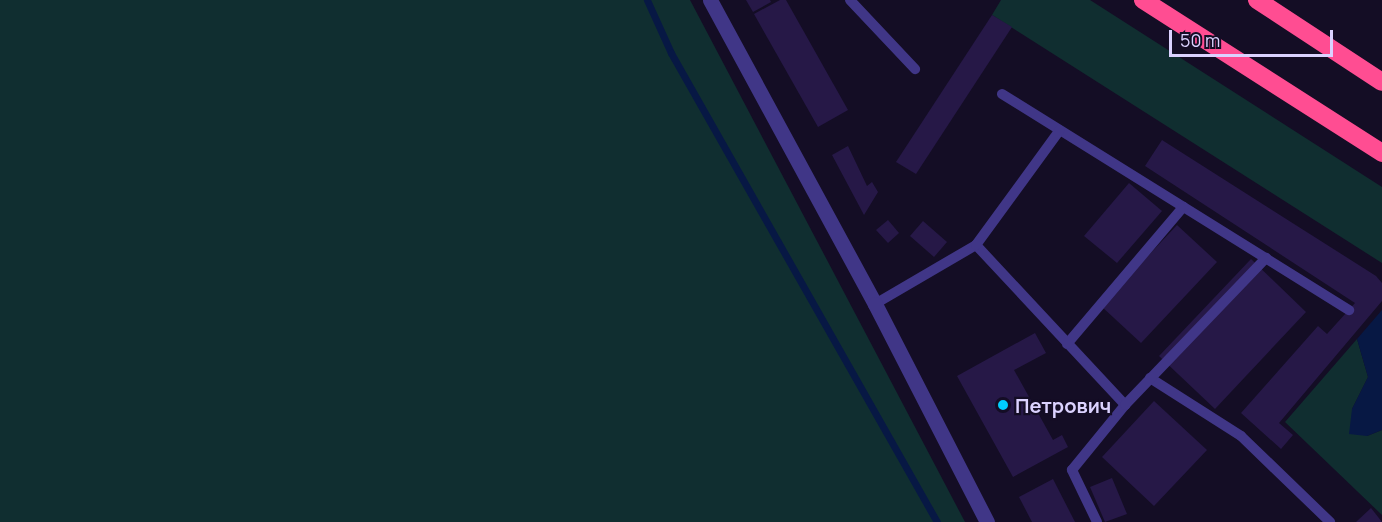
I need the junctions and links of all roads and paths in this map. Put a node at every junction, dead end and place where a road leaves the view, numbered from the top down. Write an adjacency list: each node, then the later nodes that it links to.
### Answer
1 (710, 0): 13 (street)
2 (850, 0): 5 (lane)
3 (1143, 0): 9 (highway)
4 (1257, 0): 6 (highway)
5 (915, 69)
6 (1382, 82)
7 (1002, 94): 8 (lane)
8 (1060, 130): 10 (lane); 11 (lane)
9 (1382, 153)
10 (1184, 207): 12 (lane); 15 (lane)
11 (976, 245): 13 (lane); 15 (lane)
12 (1266, 258): 14 (lane); 16 (lane)
13 (875, 304): 18 (street)
14 (1349, 310)
15 (1067, 344): 17 (lane)
16 (1150, 378): 17 (lane); 20 (lane)
17 (1125, 405): 19 (lane)
18 (987, 522)
19 (1097, 522)
20 (1330, 522)

